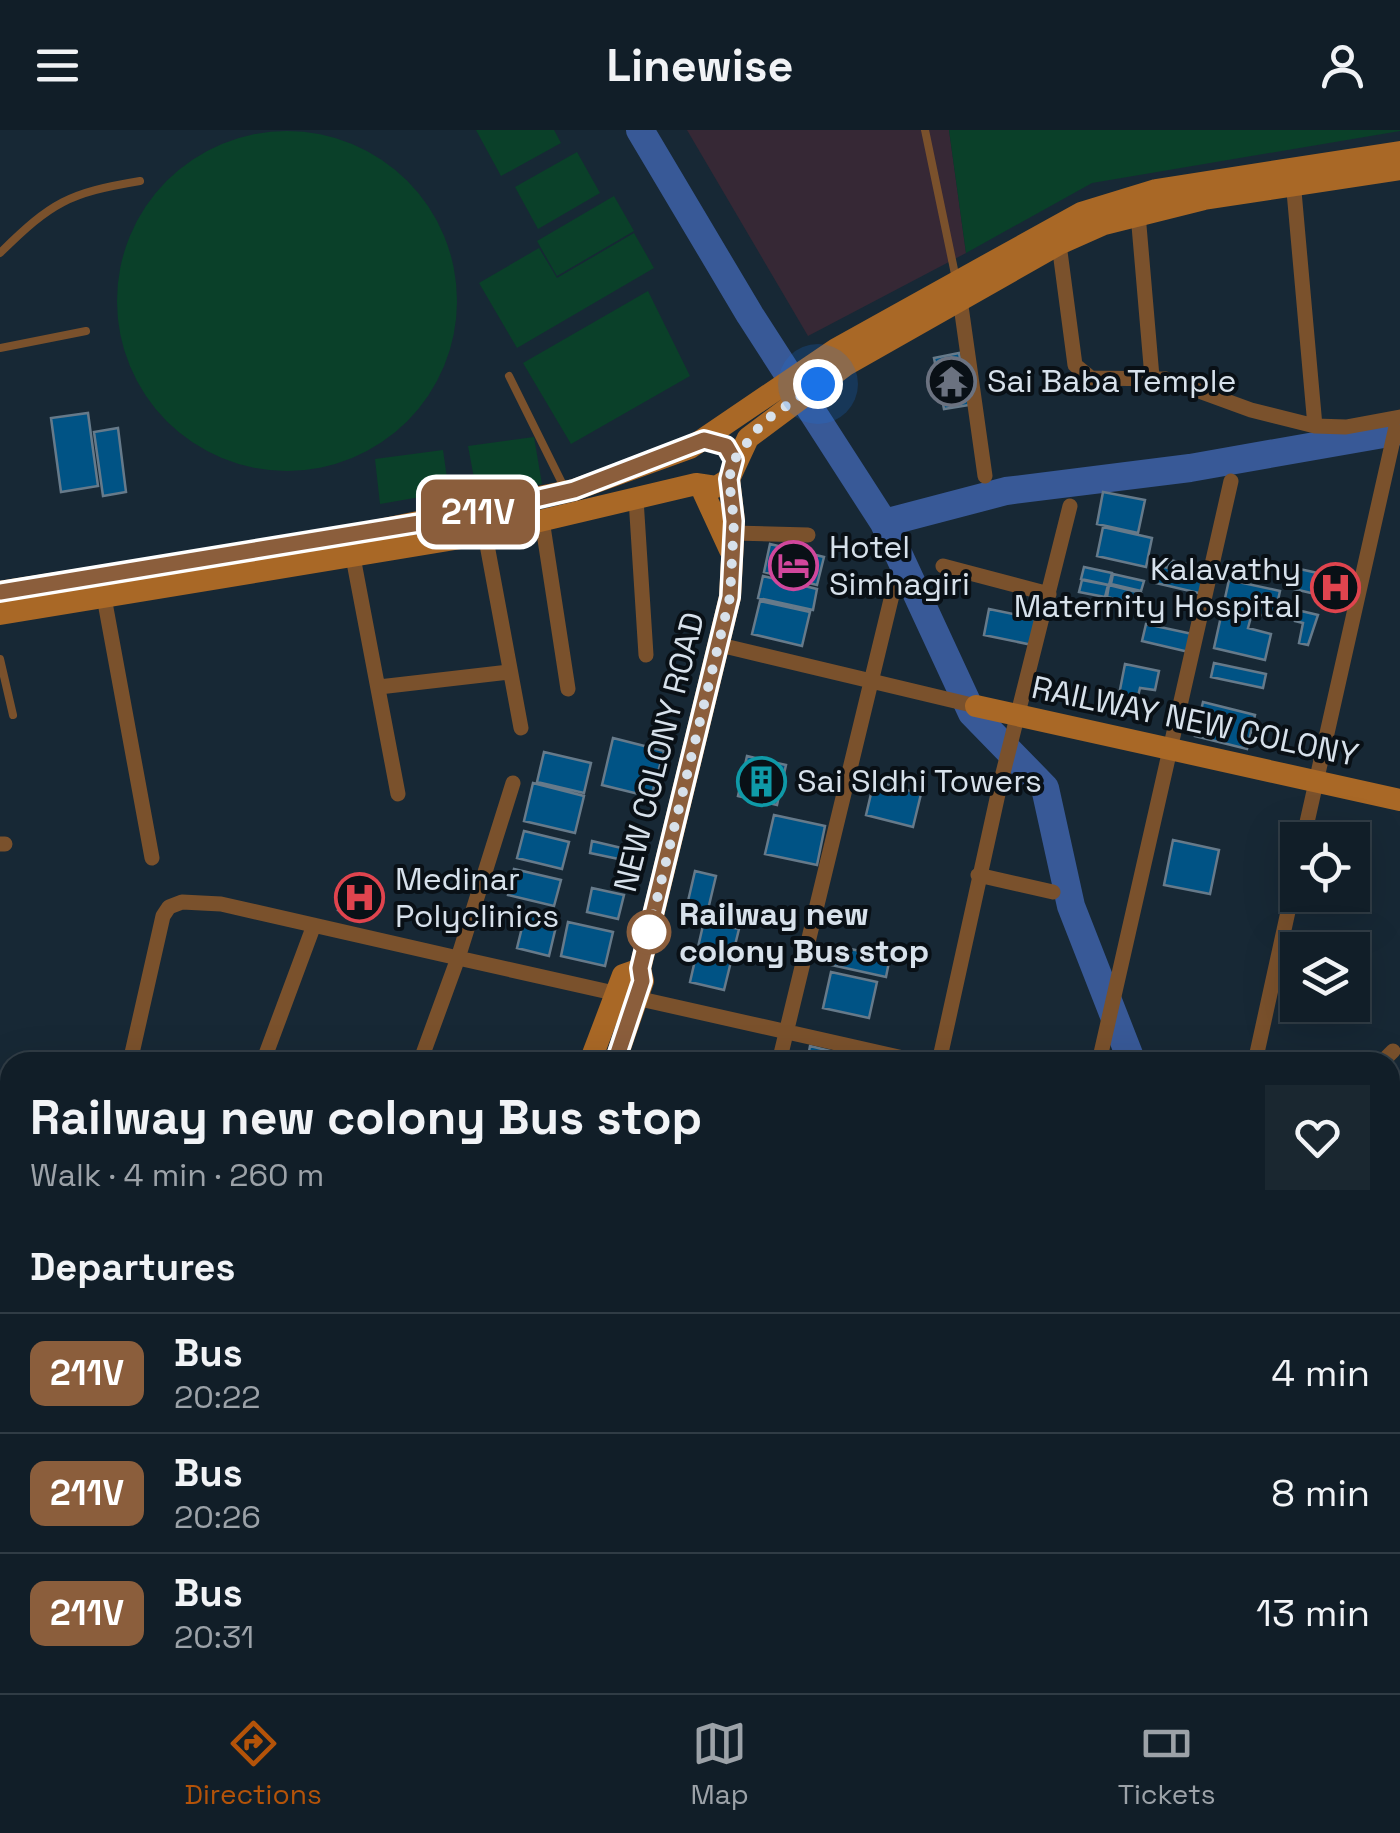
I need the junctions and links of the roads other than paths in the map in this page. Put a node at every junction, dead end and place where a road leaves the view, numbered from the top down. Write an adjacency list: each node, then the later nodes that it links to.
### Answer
1 (926, 130): 9 (lane)
2 (1400, 152): 4 (main road)
3 (1400, 169): 4 (main road)
4 (1293, 176): 6 (main road); 9 (main road); 16 (street)
5 (140, 180): 8 (lane)
6 (1138, 214): 7 (main road); 13 (street)
7 (1058, 244): 9 (main road); 13 (street)
8 (0, 252)
9 (958, 289): 14 (main road); 19 (street)
10 (86, 331): 11 (lane)
11 (0, 348)
12 (510, 376): 24 (lane)
13 (1152, 377): 16 (street)
14 (758, 414): 17 (main road); 18 (main road)
15 (1399, 417): 16 (street); 47 (street)
16 (1316, 426)
17 (697, 444): 18 (main road); 21 (main road); 24 (main road)
18 (731, 470): 21 (main road); 27 (main road, NEW COLONY ROAD)
19 (985, 476)
20 (1232, 480): 46 (street)
21 (698, 486): 22 (main road); 27 (main road)
22 (636, 500): 24 (main road); 36 (street)
23 (1070, 506): 32 (street)
24 (558, 509): 25 (main road); 31 (main road); 41 (street)
25 (485, 534): 28 (main road); 38 (street)
26 (808, 536): 27 (street)
27 (731, 542): 35 (main road, NEW COLONY ROAD)
28 (352, 556): 33 (main road); 40 (street)
29 (943, 566): 32 (street)
30 (894, 587): 39 (street)
31 (0, 592)
32 (1049, 594): 44 (street)
33 (104, 597): 34 (main road); 52 (street)
34 (0, 614)
35 (720, 645): 39 (street); 58 (main road, NEW COLONY ROAD)
36 (646, 655)
37 (0, 659): 43 (lane)
38 (510, 672): 40 (street); 45 (street)
39 (872, 684): 42 (street); 59 (street)
40 (378, 687): 49 (street)
41 (568, 688)
42 (976, 706): 44 (main road, RAILWAY NEW COLONY)
43 (13, 715)
44 (1017, 724): 46 (main road, RAILWAY NEW COLONY); 53 (street)
45 (521, 728)
46 (1172, 753): 47 (main road, RAILWAY NEW COLONY); 68 (street)
47 (1316, 780): 50 (main road, RAILWAY NEW COLONY); 51 (street)
48 (513, 783): 57 (street)
49 (398, 794)
50 (1400, 800)
51 (1307, 822)
52 (152, 858)
53 (979, 875): 54 (street); 67 (street)
54 (1053, 892)
55 (1288, 912): 69 (street)
56 (314, 924): 57 (street); 60 (street); 61 (street)
57 (458, 958): 58 (street); 62 (street)
58 (627, 994): 59 (street); 63 (main road, NEW COLONY ROAD); 64 (main road, NEW COLONY ROAD)
59 (788, 1034): 65 (street); 66 (street)
60 (132, 1052)
61 (267, 1052)
62 (424, 1052)
63 (595, 1052)
64 (617, 1052)
65 (782, 1052)
66 (874, 1052)
67 (941, 1052)
68 (1101, 1052)
69 (1257, 1052)

